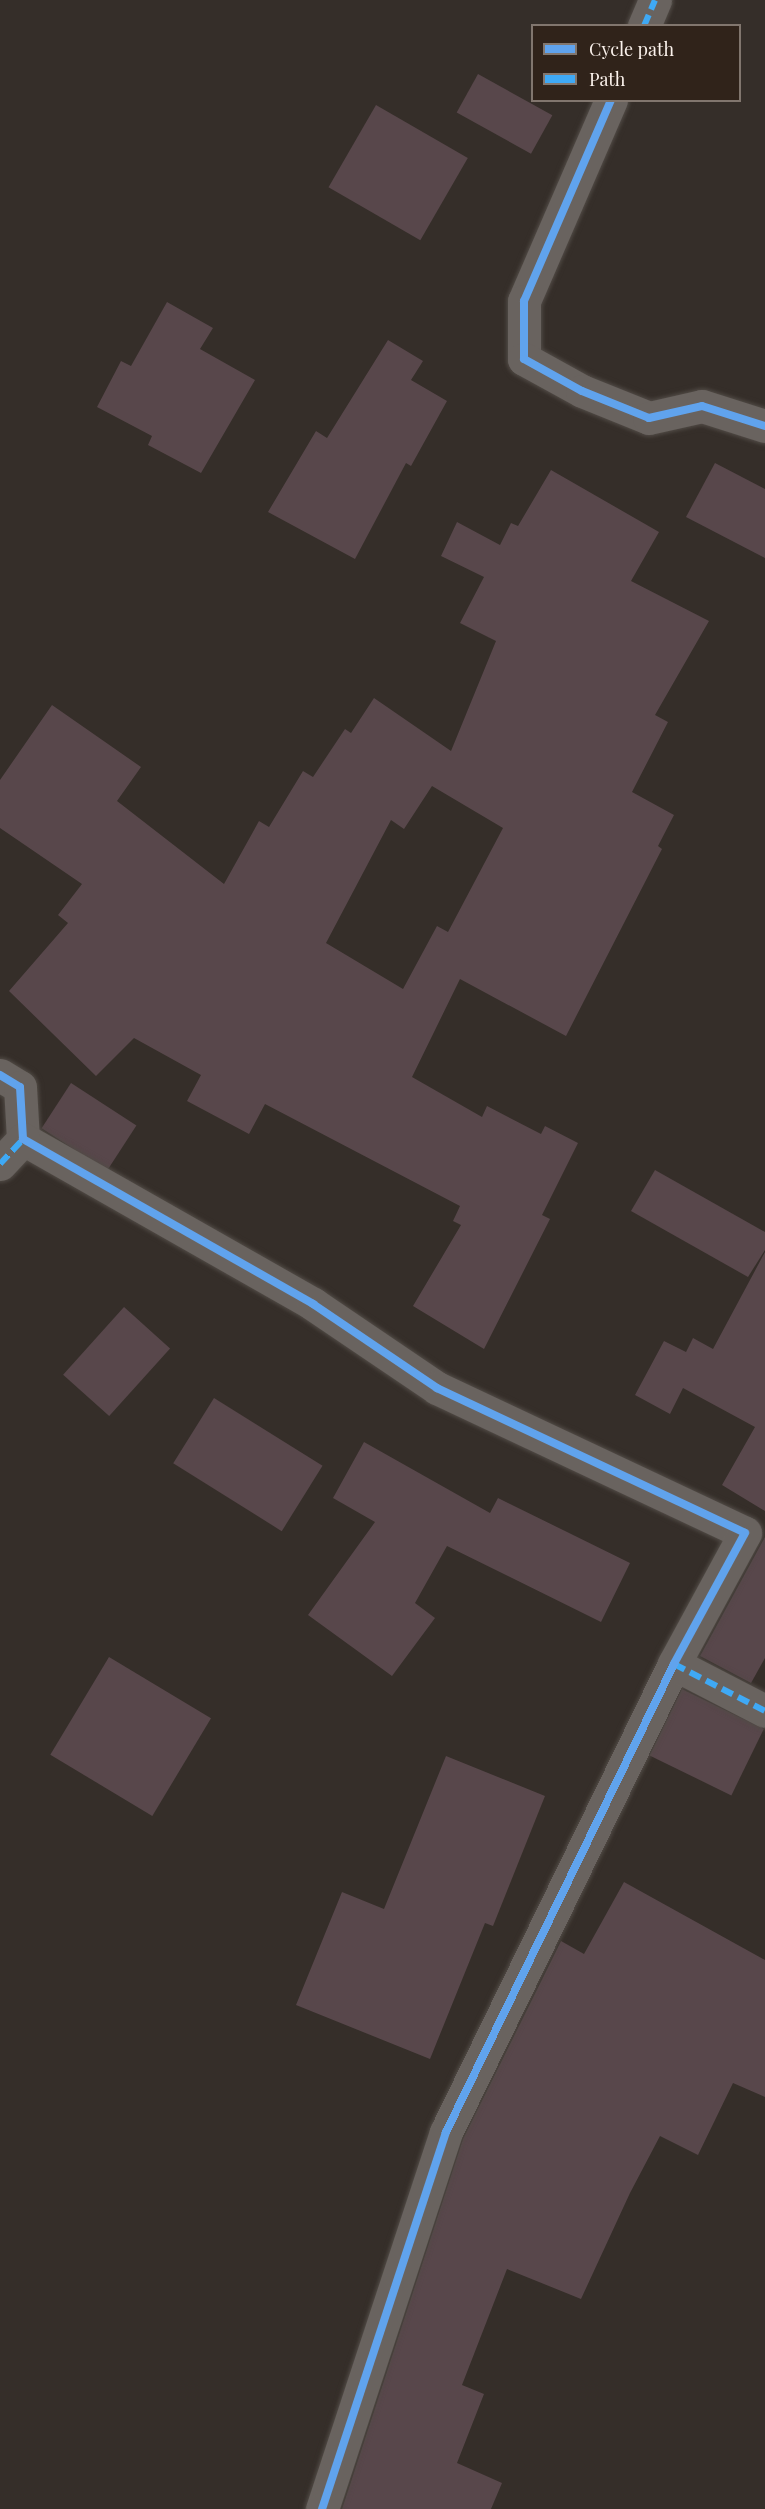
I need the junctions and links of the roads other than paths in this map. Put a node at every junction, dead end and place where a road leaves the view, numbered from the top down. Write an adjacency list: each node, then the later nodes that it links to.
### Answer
1 (655, 0): 2 (street)
2 (645, 24)
3 (610, 102): 4 (street)
4 (765, 426)
5 (0, 1075): 6 (street)
6 (23, 1139): 7 (street); 8 (street)
7 (0, 1164)
8 (674, 1664): 9 (street); 10 (street)
9 (765, 1711)
10 (322, 2509)

